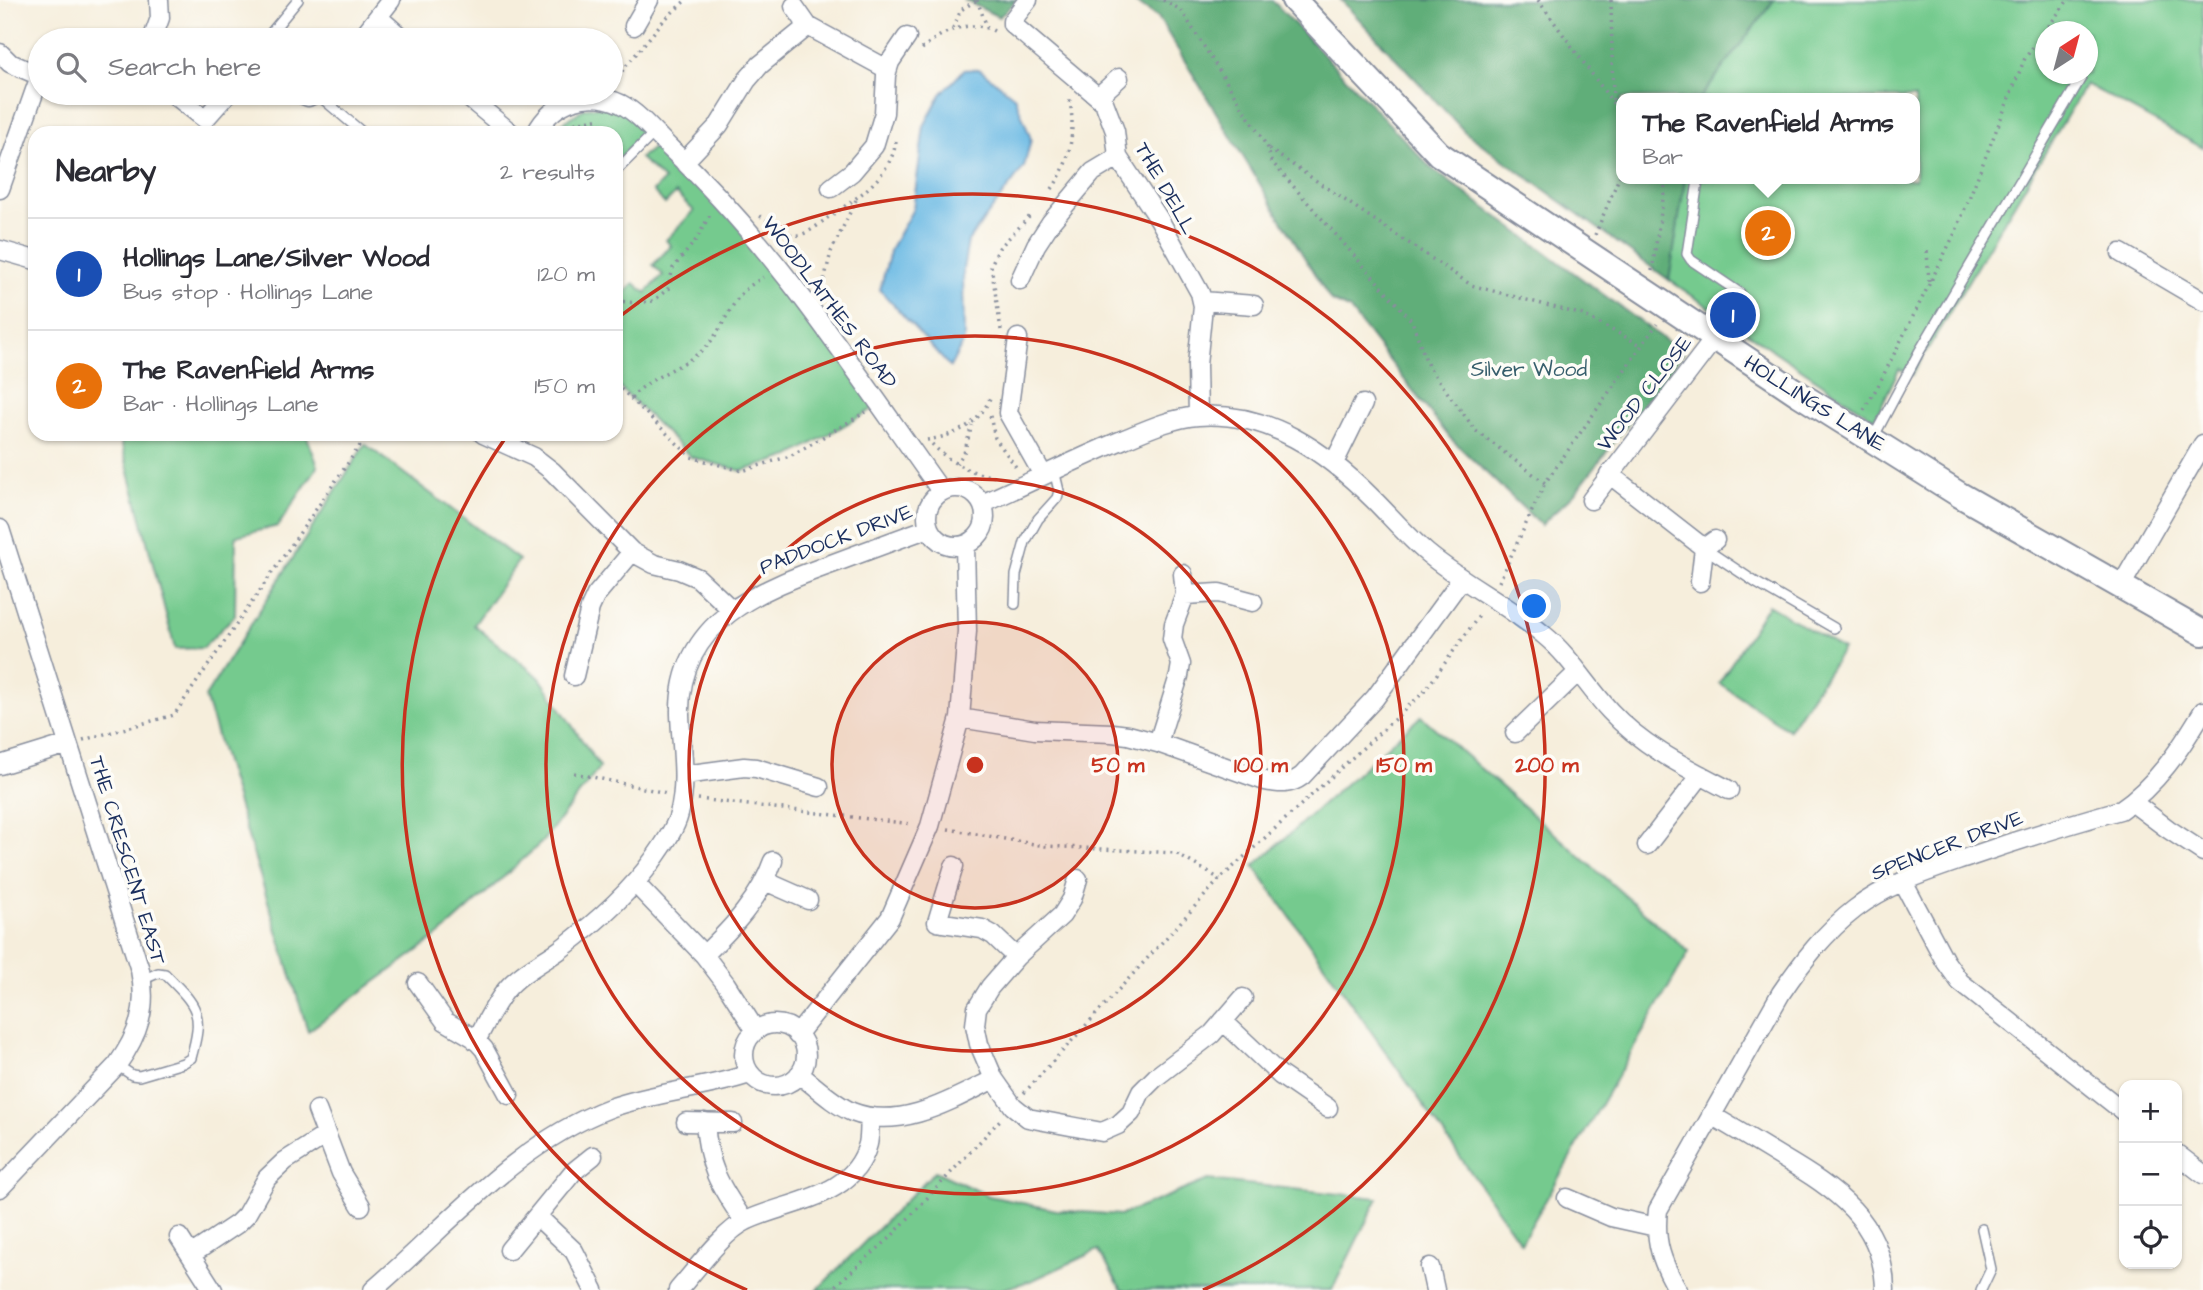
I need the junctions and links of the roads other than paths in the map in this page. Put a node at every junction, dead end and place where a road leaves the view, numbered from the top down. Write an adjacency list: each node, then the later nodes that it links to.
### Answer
1 (159, 0): 11 (street)
2 (298, 0): 12 (lane)
3 (391, 0): 8 (street)
4 (649, 0): 9 (street)
5 (1028, 0): 21 (street, THE DELL)
6 (1294, 0): 48 (street, HOLLINGS LANE)
7 (794, 6): 10 (street)
8 (379, 18): 13 (street); 14 (street)
9 (634, 26)
10 (808, 26): 17 (street); 35 (street)
11 (156, 28)
12 (275, 28)
13 (370, 28)
14 (390, 28)
15 (907, 37): 17 (street)
16 (0, 53): 18 (street)
17 (887, 69): 38 (street)
18 (28, 71)
19 (1119, 78): 21 (street)
20 (2077, 84): 51 (lane)
21 (1098, 97): 34 (street, THE DELL)
22 (30, 105): 39 (street)
23 (182, 105): 29 (street)
24 (218, 105): 29 (street)
25 (330, 105): 30 (lane)
26 (477, 105): 31 (street)
27 (563, 105): 32 (street, WOODLAITHES ROAD)
28 (622, 105): 33 (street, WOODLAITHES ROAD)
29 (200, 126)
30 (355, 126)
31 (503, 126)
32 (539, 126)
33 (654, 134): 35 (street, WOODLAITHES ROAD); 36 (lane)
34 (1118, 158): 43 (street); 44 (street, THE DELL)
35 (684, 162): 57 (street, WOODLAITHES ROAD)
36 (623, 164)
37 (1699, 184): 48 (lane)
38 (831, 188)
39 (0, 189)
40 (0, 250): 42 (street)
41 (2121, 253): 45 (street)
42 (28, 258)
43 (1020, 280)
44 (1202, 301): 46 (street); 50 (street)
45 (2203, 301)
46 (1254, 304)
47 (1010, 337): 55 (street)
48 (1714, 339): 51 (street, HOLLINGS LANE); 56 (street, WOOD CLOSE)
49 (1363, 404): 54 (street)
50 (1198, 416): 54 (street); 55 (street)
51 (1862, 433): 68 (street, HOLLINGS LANE)
52 (498, 441): 64 (street)
53 (2203, 444): 68 (street)
54 (1334, 463): 66 (street)
55 (1048, 473): 59 (street); 71 (lane)
56 (1609, 474): 58 (street, WOOD CLOSE); 62 (street, WOOD CLOSE)
57 (942, 491): 59 (street); 60 (street)
58 (1591, 499)
59 (982, 504): 63 (street)
60 (929, 528): 63 (street); 72 (street, PADDOCK DRIVE)
61 (0, 529): 81 (street, THE CRESCENT EAST)
62 (1710, 544): 67 (street); 73 (lane)
63 (965, 545): 78 (street)
64 (632, 552): 72 (street); 76 (street)
65 (1183, 574): 69 (street)
66 (1461, 580): 75 (street); 80 (street)
67 (1700, 582)
68 (2120, 586): 74 (street, HOLLINGS LANE)
69 (1185, 595): 70 (street); 80 (street)
70 (1253, 602)
71 (1015, 604)
72 (732, 610): 83 (street, PADDOCK DRIVE)
73 (1834, 628)
74 (2203, 633)
75 (1577, 673): 79 (street); 84 (street)
76 (574, 676)
77 (2203, 711): 87 (street, SPENCER DRIVE)
78 (960, 719): 80 (street); 104 (street)
79 (1515, 733)
80 (1158, 743)
81 (68, 744): 82 (street); 99 (street, THE CRESCENT EAST)
82 (0, 765)
83 (684, 775): 85 (street); 95 (street, PADDOCK DRIVE)
84 (1700, 775): 86 (street); 88 (street)
85 (819, 787)
86 (1728, 790)
87 (2132, 802): 89 (street); 94 (street, SPENCER DRIVE)
88 (1647, 845)
89 (2203, 852)
90 (773, 861): 93 (street)
91 (954, 866): 98 (street)
92 (1078, 880): 98 (street)
93 (765, 881): 96 (street); 97 (street)
94 (1903, 882): 112 (street); 114 (street, SPENCER DRIVE)
95 (635, 883): 97 (street); 105 (street, PADDOCK DRIVE)
96 (808, 900)
97 (704, 956): 103 (street)
98 (1016, 957): 109 (street)
99 (142, 980): 106 (street, THE CRESCENT EAST); 106 (lane)
100 (418, 982): 105 (street)
101 (1243, 999): 102 (street)
102 (1223, 1021): 109 (street); 111 (street)
103 (756, 1031): 104 (street); 107 (street)
104 (797, 1035): 108 (street)
105 (476, 1041): 110 (street)
106 (117, 1065): 123 (street, THE CRESCENT EAST)
107 (750, 1074): 108 (street); 134 (street)
108 (799, 1074): 115 (street)
109 (994, 1079): 115 (street)
110 (509, 1095)
111 (1328, 1108)
112 (2119, 1108)
113 (317, 1110): 119 (street)
114 (1711, 1115): 128 (street, SPENCER DRIVE); 140 (street)
115 (870, 1117): 127 (street)
116 (686, 1122): 117 (street)
117 (705, 1122): 118 (street); 127 (street)
118 (733, 1123)
119 (326, 1135): 125 (street); 132 (street)
120 (593, 1156): 126 (street)
121 (2182, 1158): 122 (street)
122 (2203, 1174)
123 (0, 1188)
124 (1567, 1198): 128 (street)
125 (361, 1206)
126 (537, 1216): 131 (street); 136 (street)
127 (744, 1221): 137 (street)
128 (1656, 1227): 139 (street, SPENCER DRIVE)
129 (1982, 1229): 141 (lane)
130 (179, 1237): 132 (street)
131 (509, 1250)
132 (192, 1254): 135 (street)
133 (1430, 1267): 138 (street)
134 (380, 1288)
135 (213, 1290)
136 (594, 1290)
137 (678, 1290)
138 (1435, 1290)
139 (1678, 1290)
140 (1885, 1290)
141 (1981, 1290)

